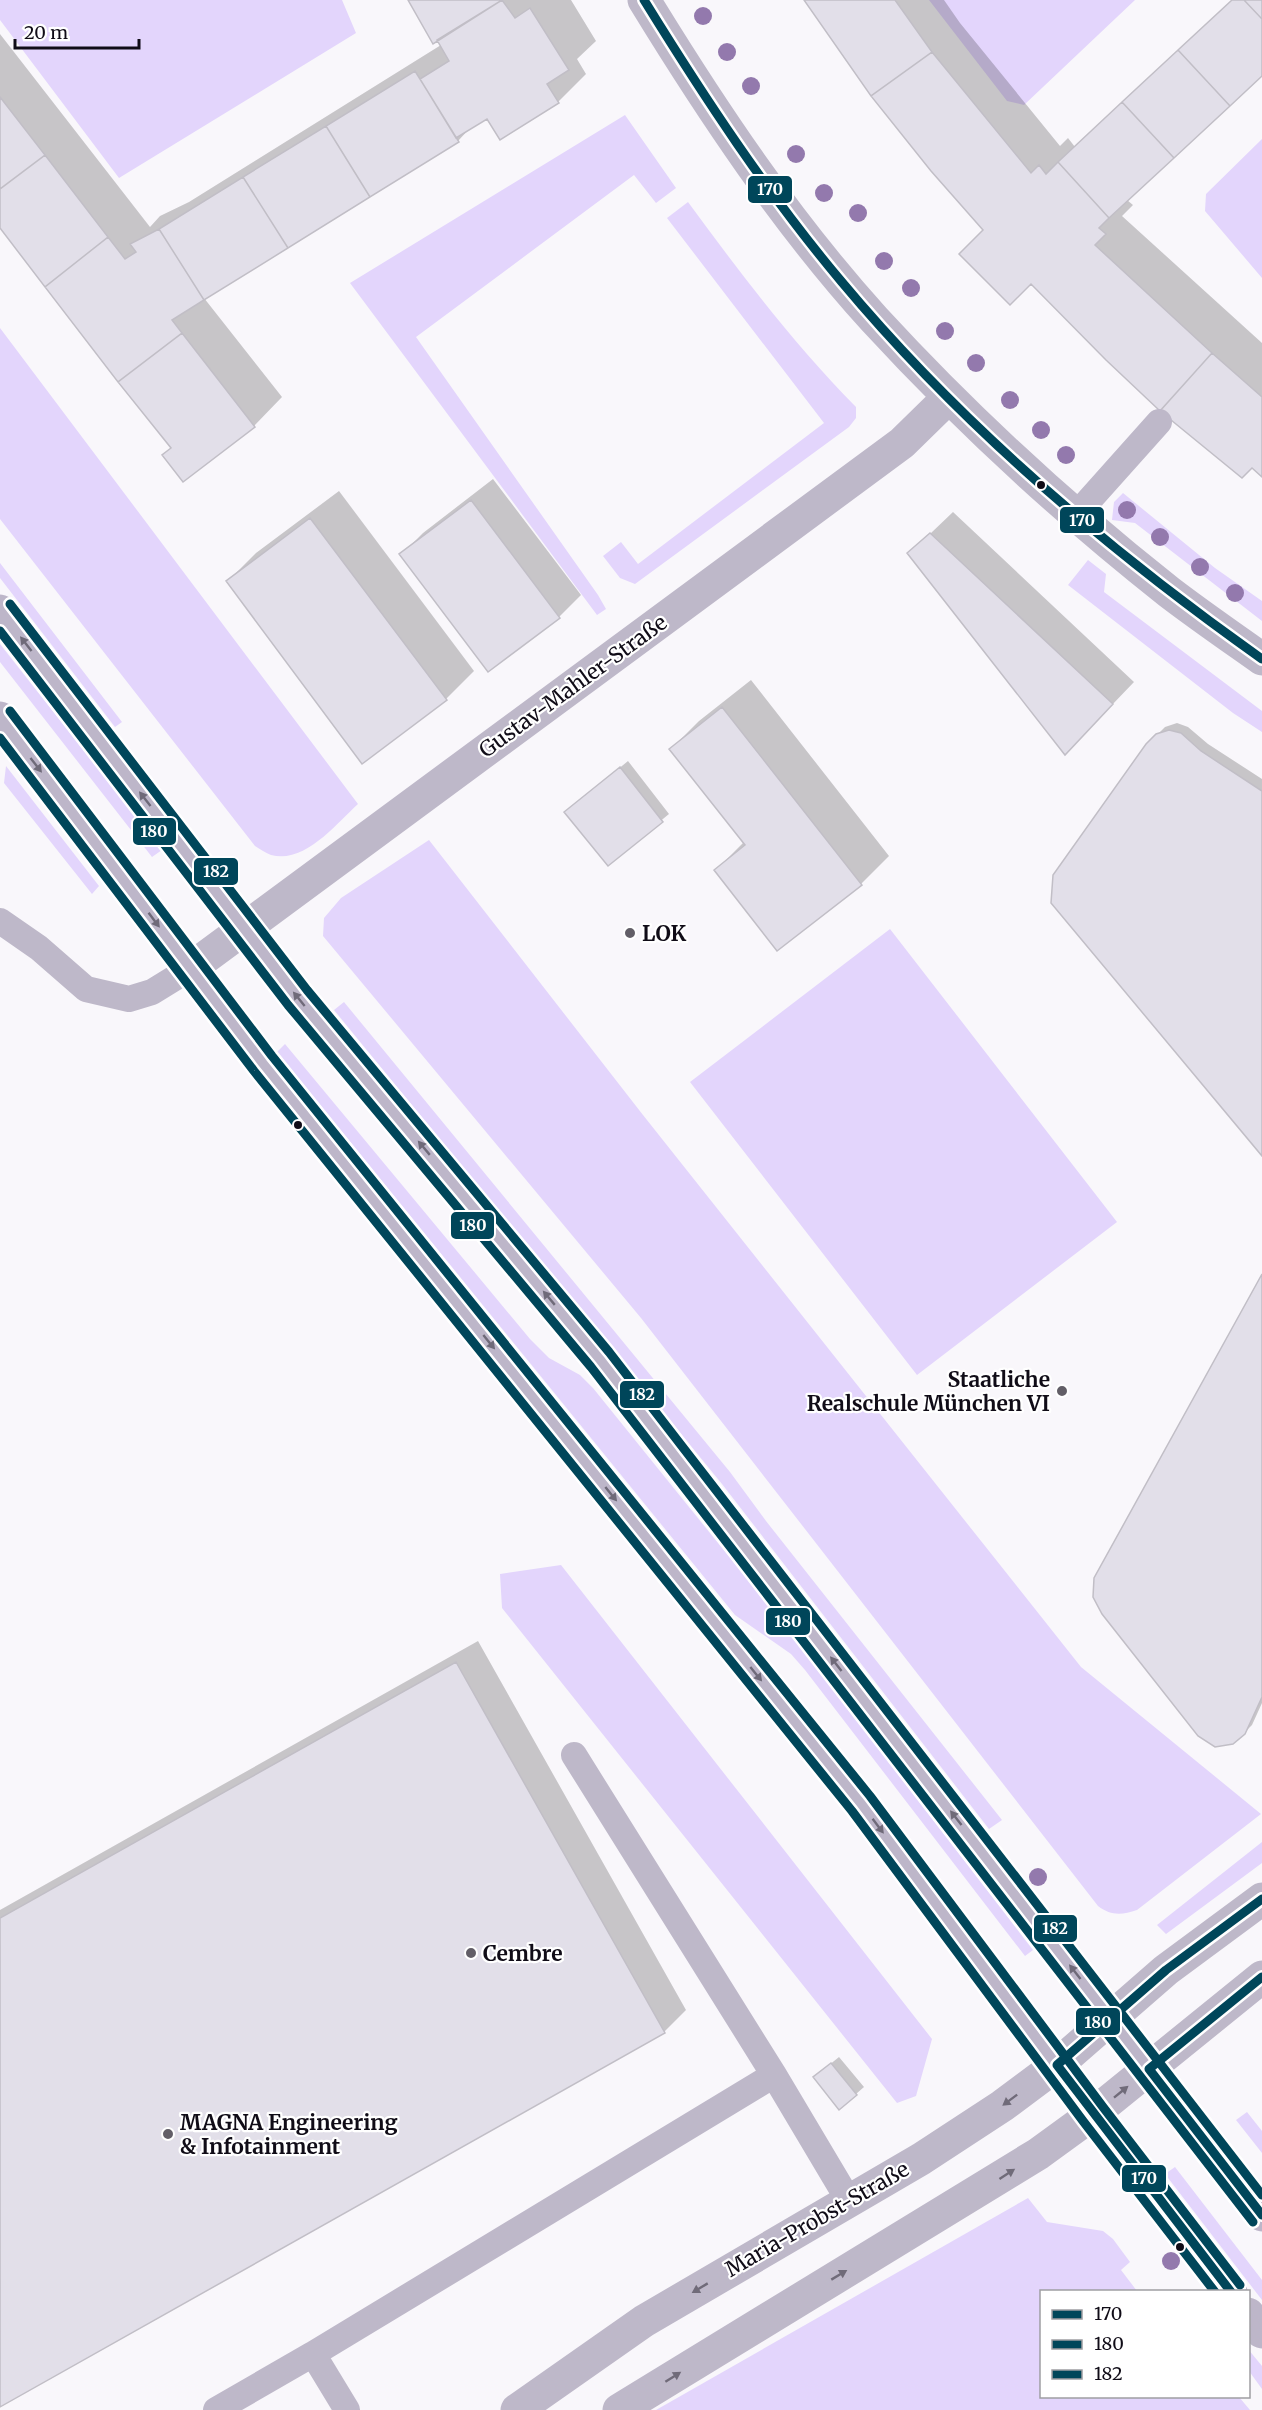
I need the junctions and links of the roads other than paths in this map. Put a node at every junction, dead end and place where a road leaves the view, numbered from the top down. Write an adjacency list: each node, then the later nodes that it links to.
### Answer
1 (644, 0): 2 (street)
2 (949, 397): 4 (street); 9 (street, Gustav-Mahler-Straße)
3 (1159, 422): 4 (lane)
4 (1076, 515): 6 (street)
5 (0, 611): 9 (main road, one-way to 5)
6 (1262, 659)
7 (0, 718): 10 (main road, one-way to 10)
8 (0, 921): 10 (lane)
9 (244, 928): 10 (street, Gustav-Mahler-Straße); 14 (main road, one-way to 9)
10 (191, 968): 15 (main road, one-way to 15)
11 (574, 1755): 17 (lane)
12 (1262, 1899): 14 (street, Maria-Probst-Straße)
13 (1262, 1977): 16 (street)
14 (1111, 2019): 15 (street, Maria-Probst-Straße); 16 (main road)
15 (1057, 2065): 18 (main road); 19 (street, Maria-Probst-Straße, one-way to 19)
16 (1149, 2069): 18 (street, one-way to 16); 20 (main road)
17 (774, 2075): 19 (lane); 24 (lane)
18 (1093, 2114): 21 (main road); 28 (street, one-way to 18)
19 (849, 2201): 27 (street, Maria-Probst-Straße, one-way to 27)
20 (1262, 2215)
21 (1229, 2290)
22 (1250, 2317): 23 (main road)
23 (1262, 2332)
24 (313, 2354): 25 (lane); 26 (lane)
25 (216, 2410)
26 (347, 2410)
27 (517, 2410)
28 (619, 2410)

